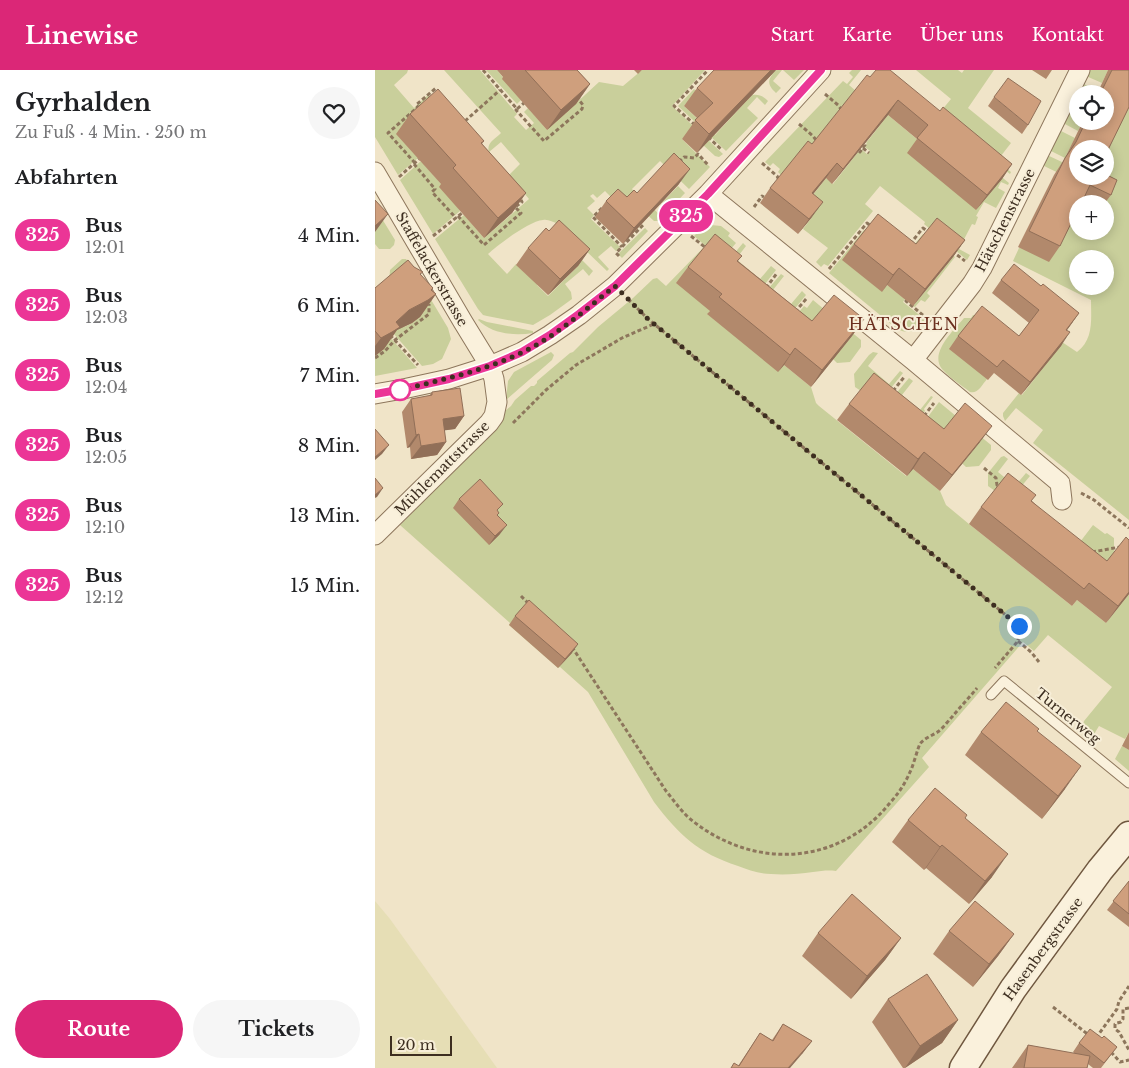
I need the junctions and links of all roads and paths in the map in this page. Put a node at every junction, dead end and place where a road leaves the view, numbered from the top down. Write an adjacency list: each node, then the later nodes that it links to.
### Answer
1 (483, 70): 8 (path)
2 (708, 70): 5 (path)
3 (821, 70): 12 (street)
4 (1080, 70): 40 (street, Hätschenstrasse)
5 (697, 82): 6 (path); 14 (path)
6 (702, 87)
7 (436, 88): 21 (path)
8 (500, 90): 11 (path); 13 (path)
9 (578, 92): 11 (path)
10 (524, 103): 11 (path)
11 (517, 109)
12 (784, 111): 16 (path); 20 (street)
13 (465, 121)
14 (695, 125)
15 (702, 131): 20 (path)
16 (816, 140)
17 (862, 148): 18 (path)
18 (869, 153)
19 (419, 159): 21 (path)
20 (736, 163): 25 (street)
21 (414, 164): 24 (path); 30 (path)
22 (674, 167): 25 (path)
23 (375, 172): 44 (street, Staffelackerstrasse)
24 (402, 175)
25 (723, 178): 26 (street)
26 (708, 194): 31 (street); 39 (street)
27 (521, 200): 30 (path)
28 (603, 207): 36 (path)
29 (462, 213): 30 (path)
30 (457, 217): 33 (path)
31 (677, 225): 38 (path); 42 (street)
32 (874, 229): 41 (path)
33 (437, 233)
34 (930, 233): 35 (path)
35 (909, 246)
36 (622, 247)
37 (951, 250): 40 (path)
38 (709, 253)
39 (789, 259): 41 (street); 43 (path)
40 (979, 272): 53 (street, Hätschenstrasse)
41 (818, 283): 47 (path); 53 (street)
42 (615, 286): 48 (path); 54 (street)
43 (762, 293)
44 (447, 294): 50 (path); 54 (street, Staffelackerstrasse)
45 (907, 300): 46 (path)
46 (911, 306)
47 (791, 317)
48 (654, 324): 59 (path); 69 (path)
49 (390, 335): 50 (path)
50 (395, 340): 51 (path); 52 (path)
51 (410, 356)
52 (375, 358)
53 (914, 361): 55 (street); 57 (path)
54 (490, 366): 56 (street); 64 (street, Mühlemattstrasse)
55 (946, 388): 58 (path); 62 (street)
56 (375, 394)
57 (889, 396)
58 (921, 418)
59 (508, 428)
60 (985, 468): 61 (path)
61 (1003, 490)
62 (1061, 492): 63 (path)
63 (1129, 528)
64 (375, 534)
65 (1123, 546): 66 (path)
66 (1091, 552)
67 (521, 596): 68 (path)
68 (535, 609)
69 (1019, 641): 71 (path); 72 (path)
70 (569, 643): 73 (path)
71 (1039, 662)
72 (991, 672)
73 (978, 687)
74 (991, 695): 75 (lane, Turnerweg)
75 (1129, 783)
76 (1129, 835): 85 (street, Hasenbergstrasse)
77 (1129, 986): 80 (path)
78 (1053, 1007): 80 (path)
79 (1129, 1008): 83 (path)
80 (1094, 1040): 81 (path)
81 (1101, 1045)
82 (1108, 1050): 84 (path)
83 (1129, 1050)
84 (1129, 1060)
85 (963, 1068)

